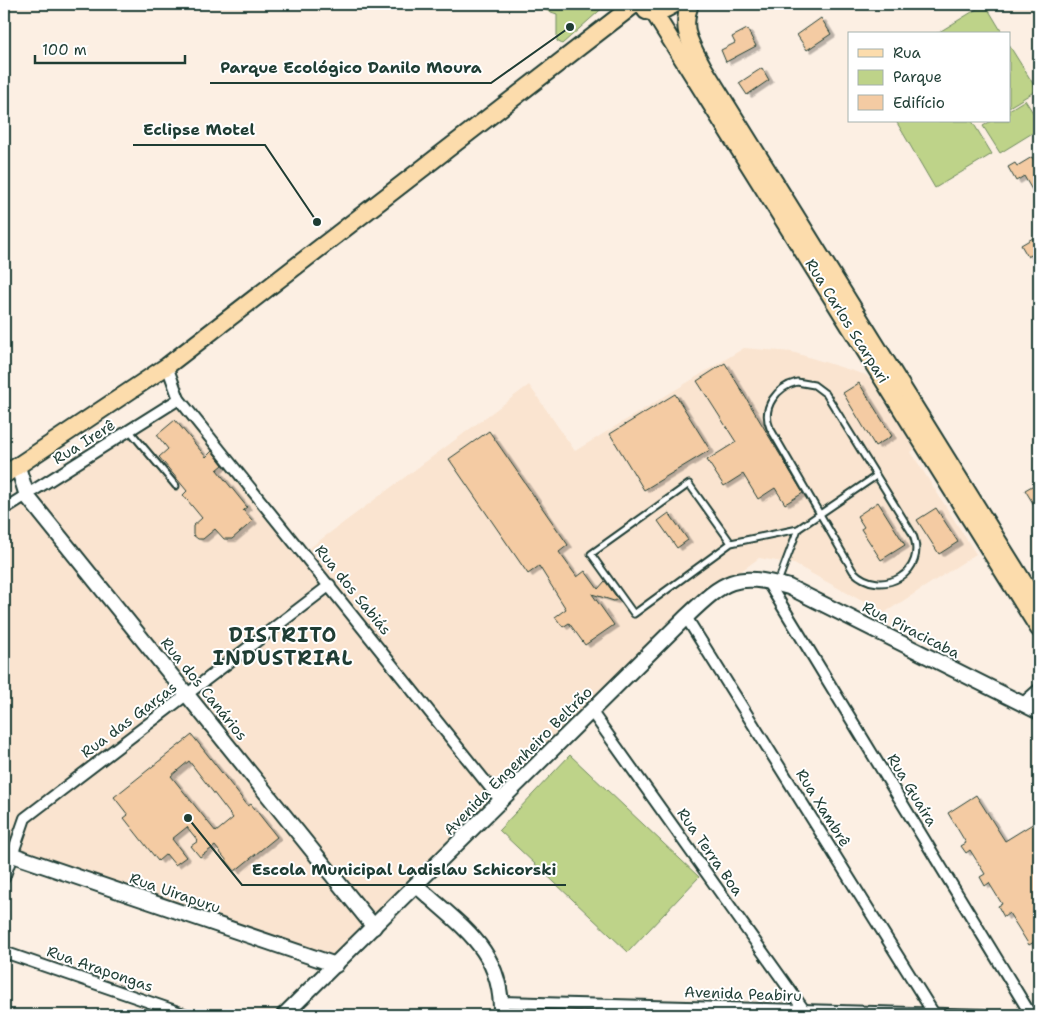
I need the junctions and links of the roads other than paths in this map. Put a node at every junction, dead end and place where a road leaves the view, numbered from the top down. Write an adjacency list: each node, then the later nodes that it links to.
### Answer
1 (622, 4): 5 (main road)
2 (675, 4): 4 (main road)
3 (690, 4): 6 (main road, Rua Carlos Scarpari)
4 (643, 8): 5 (main road); 6 (main road, Rua Carlos Scarpari)
5 (596, 36): 7 (main road)
6 (710, 89): 19 (main road, Rua Carlos Scarpari)
7 (167, 366): 8 (street, Rua dos Sabiás); 10 (main road)
8 (180, 399): 9 (street, Rua Irerê); 21 (street, Rua dos Sabiás)
9 (130, 431): 13 (lane); 14 (street, Rua Irerê)
10 (18, 467): 11 (main road); 14 (street, Rua dos Canários)
11 (4, 475)
12 (876, 476): 16 (lane); 16 (lane); 16 (lane)
13 (176, 486)
14 (27, 496): 15 (street, Rua Irerê); 26 (street, Rua dos Canários)
15 (4, 509)
16 (820, 514): 17 (lane)
17 (798, 529): 18 (lane); 20 (lane)
18 (731, 543): 18 (lane)
19 (1014, 577): 22 (main road, Rua Carlos Scarpari); 24 (main road, Rua Carlos Scarpari)
20 (772, 582): 23 (street, Avenida Engenheiro Beltrão); 27 (street, Rua Piracicaba); 46 (street, Rua Guaíra)
21 (330, 585): 26 (street, Rua das Garças); 30 (street, Rua dos Sabiás)
22 (1039, 607)
23 (686, 617): 28 (street, Avenida Engenheiro Beltrão); 41 (street, Rua Xambrê)
24 (1039, 629)
25 (1039, 689): 27 (street)
26 (187, 694): 31 (street, Rua das Garças); 34 (street, Rua dos Canários)
27 (1022, 704): 29 (street, Rua Piracicaba)
28 (591, 711): 30 (street, Avenida Engenheiro Beltrão); 38 (street, Rua Terra Boa)
29 (1039, 712)
30 (501, 801): 33 (street, Avenida Engenheiro Beltrão)
31 (8, 854): 32 (street, Rua das Garças); 36 (street, Rua Uirapuru)
32 (4, 878)
33 (416, 886): 34 (street, Avenida Engenheiro Beltrão); 37 (street)
34 (374, 927): 36 (street, Avenida Engenheiro Beltrão)
35 (4, 952): 42 (street, Rua Arapongas)
36 (336, 965): 43 (street, Avenida Engenheiro Beltrão)
37 (501, 1009): 39 (street, Avenida Peabiru)
38 (804, 1010): 39 (street, Avenida Peabiru); 40 (street, Avenida Peabiru)
39 (681, 1011)
40 (830, 1013): 41 (street, Avenida Peabiru)
41 (934, 1014): 44 (street, Avenida Peabiru)
42 (187, 1015)
43 (284, 1015)
44 (974, 1015): 45 (street, Avenida Peabiru)
45 (984, 1015)
46 (1031, 1015)

